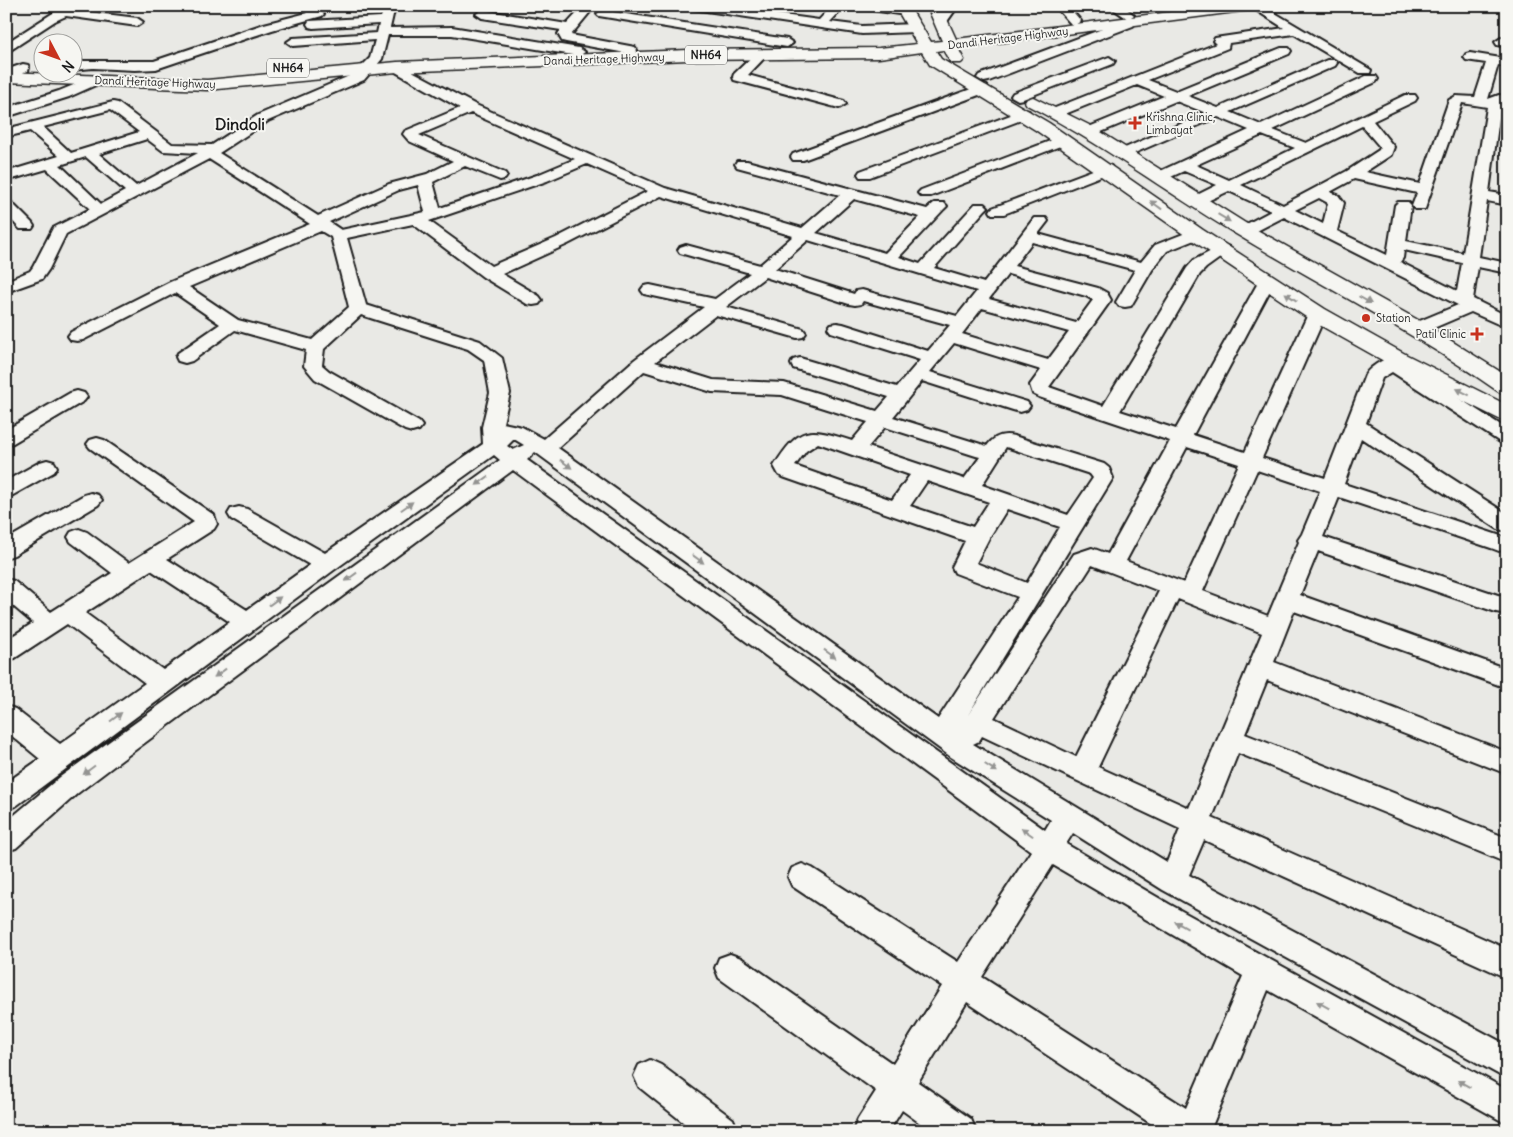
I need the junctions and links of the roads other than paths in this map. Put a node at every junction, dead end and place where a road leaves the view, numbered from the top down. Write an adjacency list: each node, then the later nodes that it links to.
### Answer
1 (301, 6): 49 (street)
2 (392, 6): 28 (street)
3 (614, 6): 34 (street)
4 (693, 6): 20 (street)
5 (781, 6): 20 (street)
6 (839, 6): 26 (street)
7 (866, 6): 16 (street)
8 (934, 6): 22 (main road)
9 (952, 6): 22 (street)
10 (1061, 6): 23 (street)
11 (1115, 6): 21 (street)
12 (1198, 6): 21 (main road, NH64)
13 (1279, 7): 15 (street)
14 (70, 8): 18 (street); 24 (street)
15 (1256, 8): 21 (main road, Dandi Heritage Highway / NH64); 29 (street)
16 (903, 9): 31 (main road)
17 (584, 12): 27 (street)
18 (47, 13): 36 (street)
19 (482, 14): 27 (street)
20 (769, 17): 26 (street)
21 (1129, 19): 23 (main road, NH64); 30 (main road, Dandi Heritage Highway / NH64); 41 (street)
22 (942, 20): 32 (main road)
23 (1076, 21): 32 (main road, NH64)
24 (137, 22)
25 (313, 24): 28 (street)
26 (815, 24): 31 (street); 34 (street)
27 (570, 28): 37 (street)
28 (383, 30): 33 (street); 40 (street); 50 (street)
29 (1296, 30): 35 (street); 43 (street)
30 (1026, 36): 32 (main road, Dandi Heritage Highway / NH64); 41 (street)
31 (922, 38): 32 (main road, Dandi Heritage Highway / NH64); 34 (main road, NH64); 42 (main road, Dandi Heritage Highway / NH64); 60 (main road)
32 (949, 41): 60 (main road)
33 (294, 42)
34 (785, 45): 37 (main road, NH64)
35 (1326, 47): 38 (street); 64 (street)
36 (6, 49)
37 (631, 50): 40 (main road, NH64)
38 (1309, 50)
39 (1285, 51): 56 (street)
40 (579, 52): 50 (main road, NH64)
41 (1053, 52): 60 (street)
42 (762, 54): 52 (main road, Dandi Heritage Highway / NH64); 66 (street)
43 (1199, 55): 56 (street); 59 (street)
44 (1470, 57): 46 (street)
45 (1109, 61): 67 (street)
46 (1492, 61): 48 (street); 65 (street)
47 (1331, 63): 61 (street)
48 (1507, 63)
49 (82, 64)
50 (371, 64): 52 (main road, Dandi Heritage Highway / NH64); 55 (main road, Dandi Heritage Highway / NH64); 58 (main road, Dandi Heritage Highway / NH64); 82 (street)
51 (6, 67): 53 (main road)
52 (397, 67): 68 (street)
53 (23, 68): 54 (main road); 57 (street)
54 (32, 68)
55 (82, 70)
56 (1239, 70): 61 (street); 62 (street)
57 (6, 76): 58 (main road, Dandi Heritage Highway / NH64)
58 (93, 80): 70 (street)
59 (1136, 80): 62 (street); 71 (street)
60 (983, 83): 67 (main road); 85 (street)
61 (1280, 85): 64 (street); 69 (street)
62 (1176, 96): 69 (street); 76 (street)
63 (1410, 98): 72 (street)
64 (1324, 101): 72 (street); 75 (street)
65 (1493, 102): 101 (street); 106 (street)
66 (839, 104)
67 (1021, 105): 71 (main road); 80 (main road); 93 (street)
68 (471, 108): 87 (street); 88 (street)
69 (1218, 112): 75 (street); 84 (street)
70 (6, 113)
71 (1055, 113): 76 (main road)
72 (1367, 119): 81 (street); 94 (street)
73 (110, 121): 79 (street)
74 (33, 126): 77 (street); 78 (street); 86 (street)
75 (1262, 130): 81 (street); 91 (street)
76 (1089, 132): 84 (main road)
77 (6, 134)
78 (148, 134): 79 (street); 82 (street)
79 (130, 140): 83 (street)
80 (1063, 140): 92 (main road); 104 (street)
81 (1307, 148): 99 (street)
82 (211, 151): 121 (street); 143 (street)
83 (88, 152): 86 (street); 100 (street)
84 (1123, 154): 97 (main road)
85 (798, 157)
86 (69, 158): 89 (street)
87 (587, 159): 102 (street); 117 (street)
88 (464, 161): 95 (street); 98 (street)
89 (50, 164): 96 (street); 111 (street)
90 (742, 164): 105 (street)
91 (1185, 166): 97 (street); 99 (street)
92 (1106, 169): 116 (street); 125 (main road, one-way to 92)
93 (865, 174)
94 (1352, 174): 101 (street); 103 (street)
95 (500, 176)
96 (6, 177)
97 (1159, 177): 109 (main road)
98 (428, 178): 117 (street); 121 (street)
99 (1230, 185): 109 (street); 115 (street)
100 (130, 188)
101 (1426, 190): 113 (street)
102 (660, 191): 127 (street); 140 (street)
103 (1318, 192): 115 (street); 124 (street)
104 (926, 193)
105 (852, 194): 118 (street); 127 (street)
106 (1482, 195): 108 (street); 133 (street)
107 (947, 198): 118 (street)
108 (1507, 200)
109 (1196, 201): 123 (main road, one-way to 123)
110 (6, 205): 122 (street)
111 (94, 205)
112 (1403, 205): 129 (street)
113 (1420, 206)
114 (980, 207): 138 (street)
115 (1284, 210): 123 (street); 124 (street)
116 (998, 211)
117 (434, 215): 119 (street)
118 (931, 215): 132 (street)
119 (416, 219): 126 (street); 140 (street)
120 (1040, 221): 128 (street)
121 (319, 224): 126 (street); 142 (street)
122 (26, 226)
123 (1245, 231): 156 (main road, one-way to 156)
124 (1329, 232): 134 (street)
125 (1196, 234): 131 (main road); 136 (street)
126 (338, 235): 150 (street)
127 (804, 235): 132 (street); 139 (street)
128 (1028, 236): 135 (street); 136 (street)
129 (1398, 244): 133 (street); 134 (street)
130 (686, 250): 139 (street)
131 (1223, 250): 141 (main road); 172 (street)
132 (888, 260): 138 (street)
133 (1470, 260): 137 (street); 148 (street)
134 (1394, 264): 148 (street)
135 (1004, 268): 145 (street); 157 (street)
136 (1145, 268): 147 (street)
137 (1507, 268)
138 (923, 270): 145 (street)
139 (763, 271): 149 (street); 155 (street)
140 (489, 273): 146 (street)
141 (1267, 281): 151 (main road, one-way to 141); 177 (street)
142 (176, 286): 153 (street); 159 (street)
143 (6, 287)
144 (650, 290): 149 (street)
145 (983, 295): 155 (street); 157 (street)
146 (533, 300)
147 (1125, 302)
148 (1468, 303): 152 (street); 156 (street)
149 (715, 307): 158 (street); 164 (street)
150 (358, 308): 160 (street); 180 (street)
151 (1317, 314): 163 (main road); 185 (street)
152 (1507, 323)
153 (232, 324): 160 (street); 161 (street)
154 (837, 328): 162 (street)
155 (956, 329): 162 (street); 166 (street)
156 (1416, 329): 168 (main road)
157 (1081, 330): 166 (street)
158 (797, 333)
159 (77, 336)
160 (315, 347): 176 (street)
161 (185, 357)
162 (932, 358): 167 (street)
163 (1395, 362): 173 (main road, one-way to 163); 175 (street); 178 (street)
164 (640, 364): 174 (street); 183 (street)
165 (800, 364): 169 (street)
166 (1052, 367): 172 (street)
167 (919, 374): 169 (street); 171 (street)
168 (1504, 385)
169 (902, 395): 174 (street)
170 (77, 397): 179 (street)
171 (1020, 406)
172 (1108, 414): 177 (street)
173 (1507, 414)
174 (882, 418): 182 (street); 184 (street)
175 (1355, 425): 190 (street); 196 (street)
176 (412, 426)
177 (1182, 438): 185 (street); 203 (street)
178 (1507, 438)
179 (6, 439)
180 (503, 440): 183 (street); 202 (street, one-way to 180); 227 (street, one-way to 227); 228 (street, one-way to 180)
181 (97, 444): 201 (street)
182 (860, 444)
183 (541, 446): 220 (street, one-way to 220)
184 (983, 451)
185 (1250, 461): 190 (street); 206 (street)
186 (47, 467): 188 (street)
187 (923, 472): 189 (street); 193 (street); 193 (street)
188 (10, 482)
189 (969, 488): 191 (street); 195 (street)
190 (1332, 488): 196 (street); 199 (street)
191 (1002, 499): 195 (street); 198 (street)
192 (91, 500): 200 (street)
193 (897, 509): 198 (street)
194 (239, 514): 202 (street)
195 (1073, 524): 207 (street)
196 (1502, 533)
197 (79, 537): 204 (street)
198 (978, 537): 207 (street)
199 (1309, 540): 208 (street); 209 (street)
200 (6, 550)
201 (152, 560): 204 (street); 211 (street)
202 (326, 564): 211 (street, one-way to 202)
203 (1113, 564): 206 (street); 218 (street)
204 (129, 574): 210 (street)
205 (6, 587): 210 (street)
206 (1181, 591): 212 (street); 223 (street)
207 (1032, 594): 220 (street)
208 (1287, 599): 212 (street); 215 (street)
209 (1504, 606)
210 (59, 618): 213 (street); 216 (street)
211 (247, 621): 216 (street)
212 (1274, 628): 214 (street)
213 (6, 652)
214 (1260, 667): 219 (street); 222 (street)
215 (1507, 679)
216 (162, 683): 221 (street, one-way to 216)
217 (6, 716): 221 (street)
218 (977, 722): 220 (street); 223 (street)
219 (1231, 739): 226 (street); 229 (street)
220 (951, 742): 225 (street, one-way to 225)
221 (59, 759): 224 (street)
222 (1507, 763)
223 (1082, 772): 226 (street)
224 (6, 798)
225 (1068, 816): 228 (street); 231 (street)
226 (1196, 823): 231 (street); 232 (street)
227 (6, 839)
228 (1049, 848): 234 (street, one-way to 228); 235 (street)
229 (1507, 851)
230 (802, 877): 235 (street)
231 (1173, 881): 236 (street)
232 (1507, 964)
233 (730, 968): 238 (street)
234 (1261, 970): 239 (street, one-way to 234); 243 (street)
235 (962, 982): 238 (street); 243 (street)
236 (1507, 1063)
237 (650, 1076): 240 (street)
238 (896, 1086): 241 (street); 242 (street)
239 (1507, 1108)
240 (720, 1131)
241 (870, 1131)
242 (959, 1131)
243 (1193, 1131)

